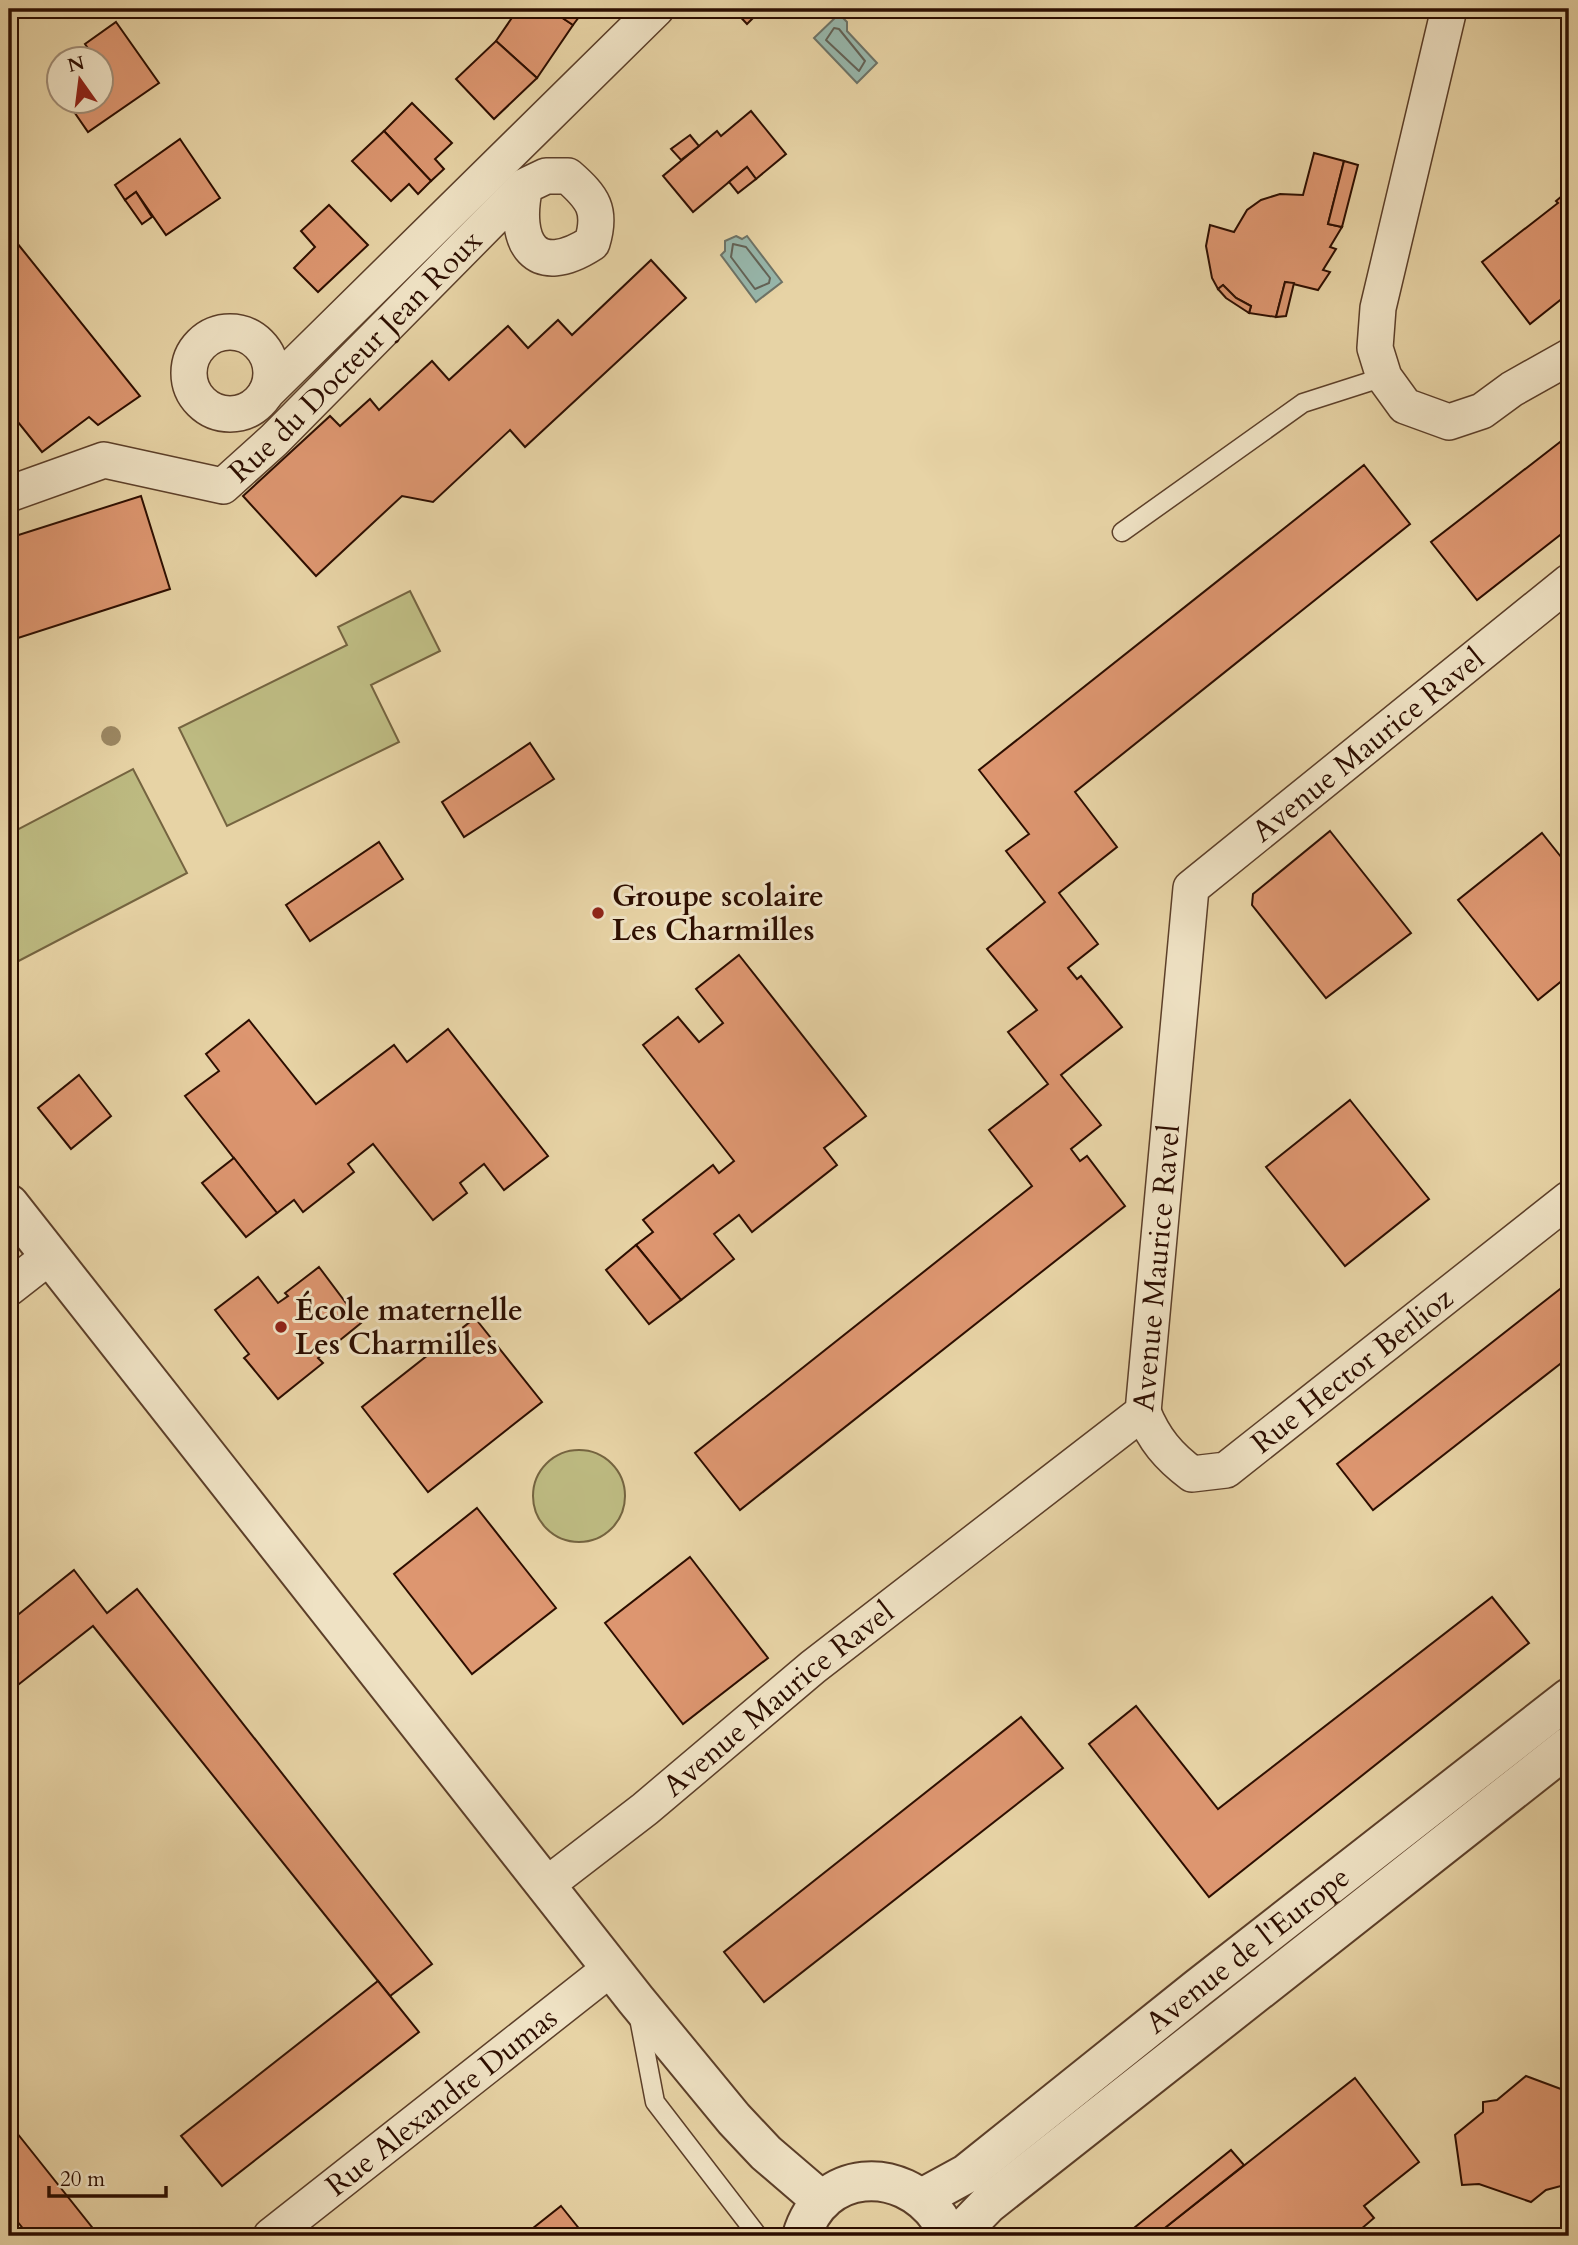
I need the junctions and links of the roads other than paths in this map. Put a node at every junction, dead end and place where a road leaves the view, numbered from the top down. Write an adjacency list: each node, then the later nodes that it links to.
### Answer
1 (656, 9): 6 (street)
2 (1449, 9): 5 (street)
3 (525, 186): 7 (street, Rue du Docteur Jean Roux)
4 (1569, 357): 5 (street)
5 (1384, 376): 8 (lane)
6 (266, 393)
7 (9, 494)
8 (1122, 532)
9 (1569, 582): 14 (street, Avenue Maurice Ravel)
10 (1569, 1199): 14 (street, Rue Hector Berlioz)
11 (9, 1204): 12 (street)
12 (50, 1256): 13 (street); 17 (street)
13 (9, 1288)
14 (1143, 1412): 17 (street, Avenue Maurice Ravel)
15 (1569, 1698): 20 (street, Avenue de l'Europe)
16 (1569, 1746): 26 (street, Avenue de l'Europe)
17 (545, 1886): 18 (street)
18 (611, 1968): 19 (street); 22 (street, Rue Alexandre Dumas)
19 (636, 2000): 21 (street); 23 (lane)
20 (922, 2198): 21 (street); 25 (street)
21 (822, 2201): 24 (street)
22 (271, 2236)
23 (758, 2236)
24 (802, 2236)
25 (946, 2236)
26 (957, 2236)

